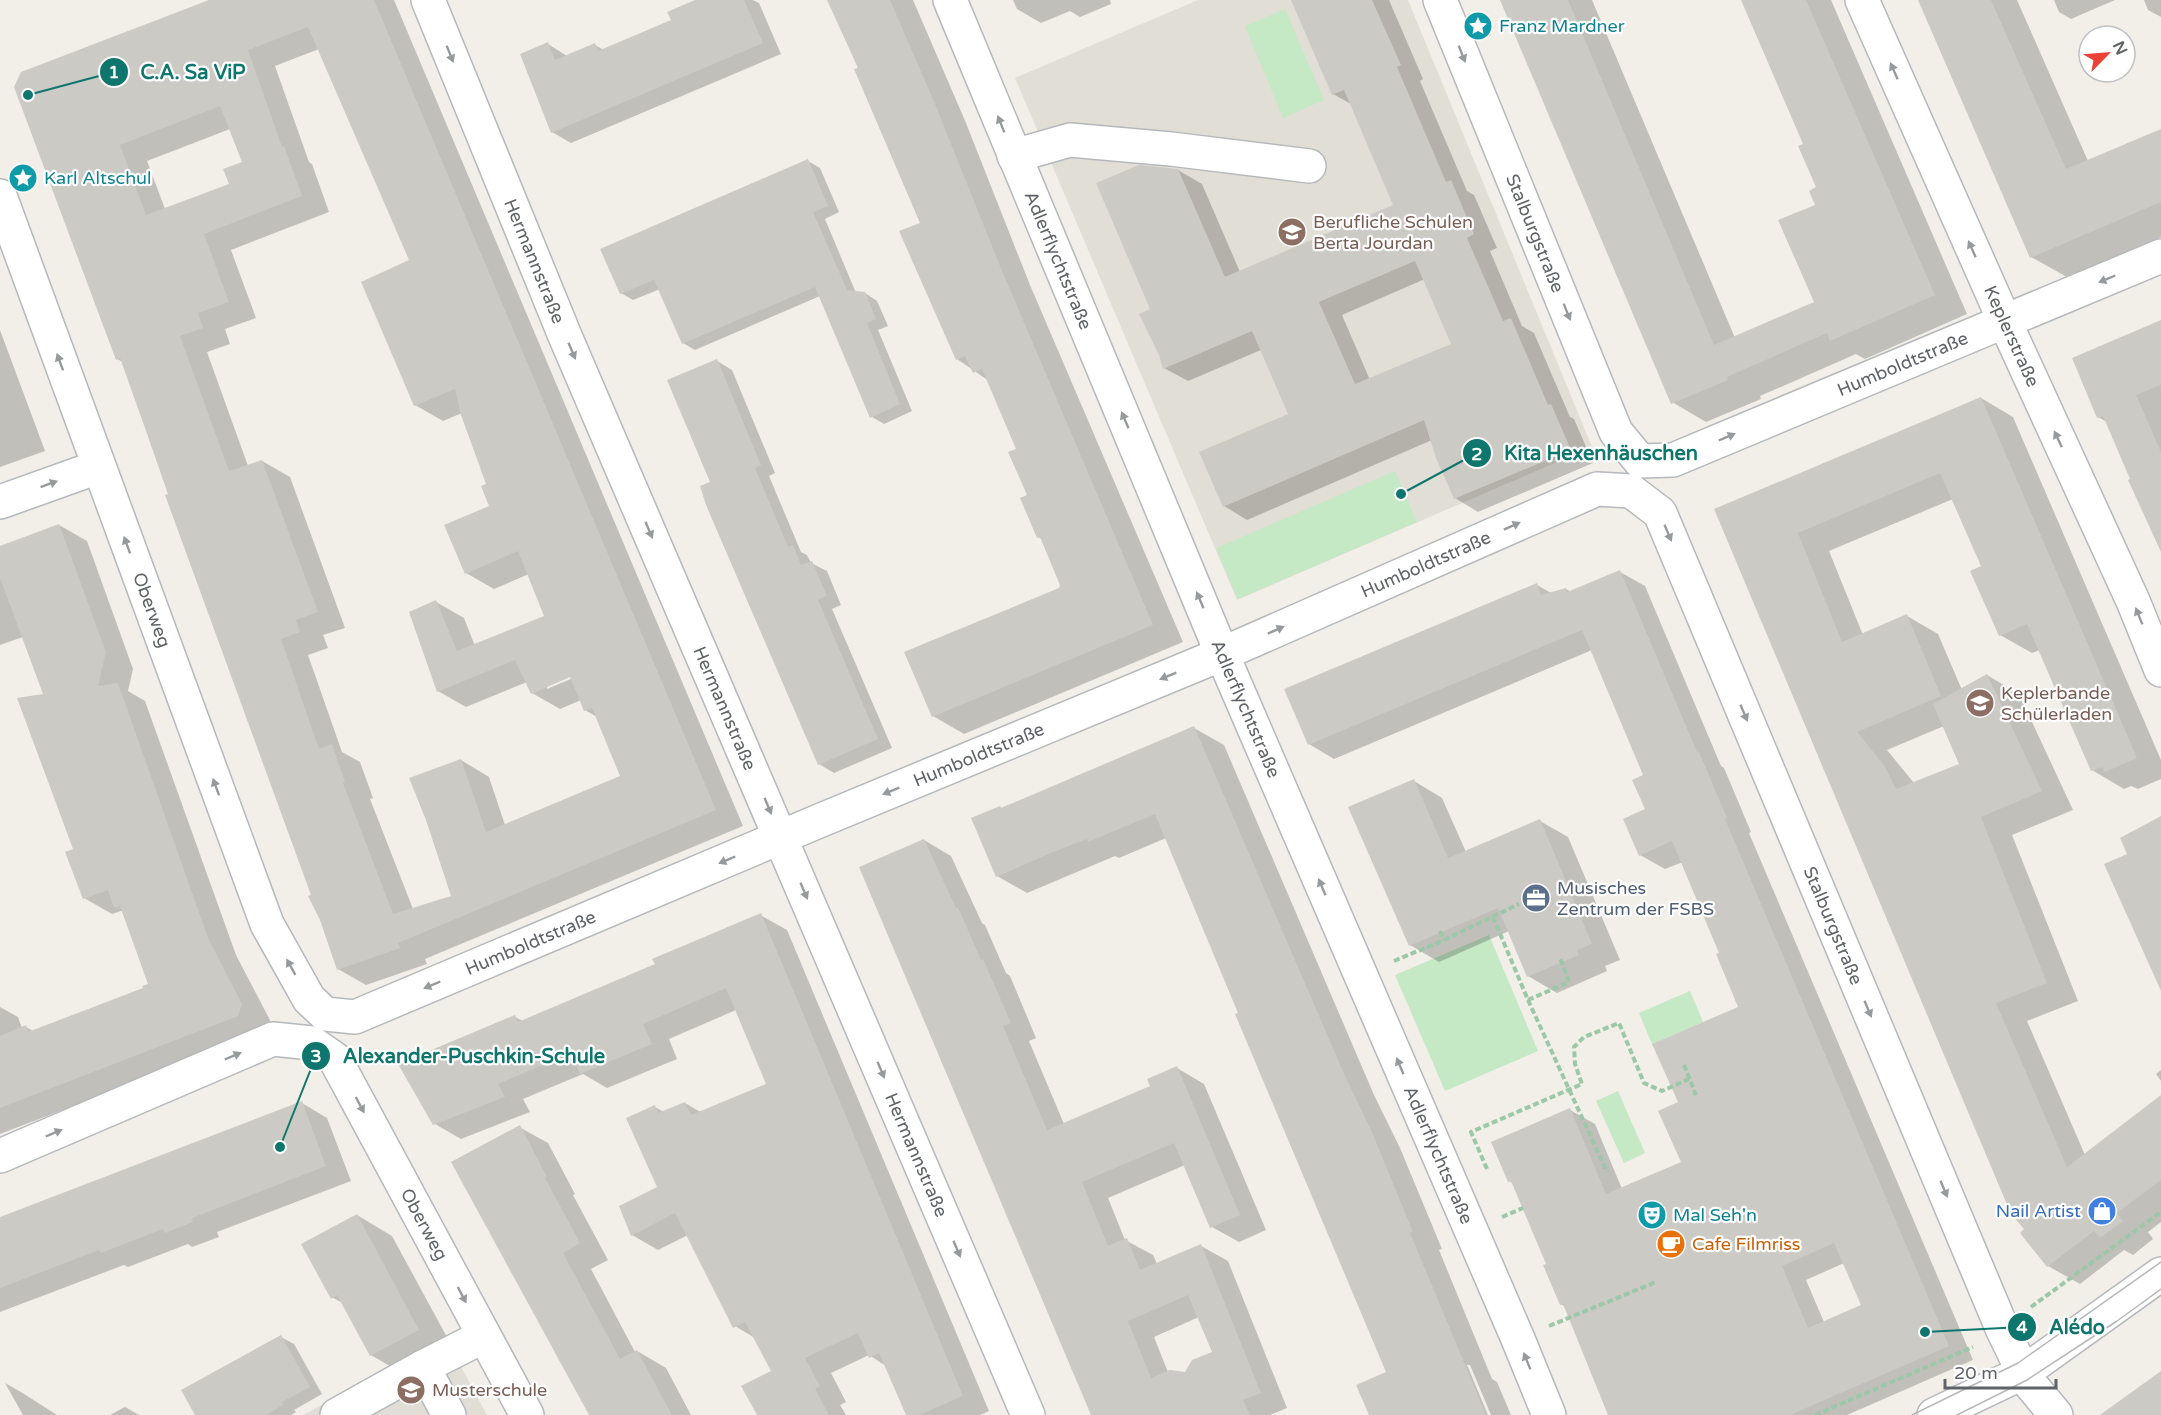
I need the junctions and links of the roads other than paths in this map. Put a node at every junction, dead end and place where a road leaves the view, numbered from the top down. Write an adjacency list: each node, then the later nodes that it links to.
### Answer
1 (428, 0): 15 (street, Hermannstraße, one-way to 15)
2 (950, 0): 5 (street, Adlerflychtstraße, one-way to 2)
3 (1440, 0): 11 (street, Stalburgstraße, one-way to 11)
4 (1862, 0): 9 (street, Keplerstraße, one-way to 4)
5 (1014, 156): 6 (street); 13 (street, Adlerflychtstraße, one-way to 5)
6 (1309, 166)
7 (0, 196): 10 (street, Oberweg, one-way to 7)
8 (2161, 256): 9 (street, Humboldtstraße, one-way to 9)
9 (2005, 322): 11 (street, Humboldtstraße, one-way to 9); 14 (street, Keplerstraße, one-way to 9)
10 (98, 467): 12 (street, one-way to 10); 16 (street, Oberweg, one-way to 10)
11 (1636, 476): 13 (street, Humboldtstraße, one-way to 11); 21 (street, Stalburgstraße, one-way to 21)
12 (0, 502)
13 (1222, 654): 15 (street, Humboldtstraße, one-way to 15); 26 (street, Adlerflychtstraße, one-way to 13)
14 (2161, 670)
15 (781, 837): 16 (street, Humboldtstraße, one-way to 16); 25 (street, Hermannstraße, one-way to 25)
16 (325, 1014)
17 (0, 1156): 19 (street, Oberweg, one-way to 19)
18 (2161, 1274): 21 (street)
19 (484, 1335): 20 (street); 24 (street, Oberweg)
20 (423, 1367): 22 (street); 23 (street)
21 (2024, 1371): 27 (street); 28 (street, Stalburgstraße)
22 (337, 1415)
23 (449, 1415)
24 (527, 1415)
25 (1028, 1415)
26 (1549, 1415)
27 (1934, 1415)
28 (2056, 1415)

